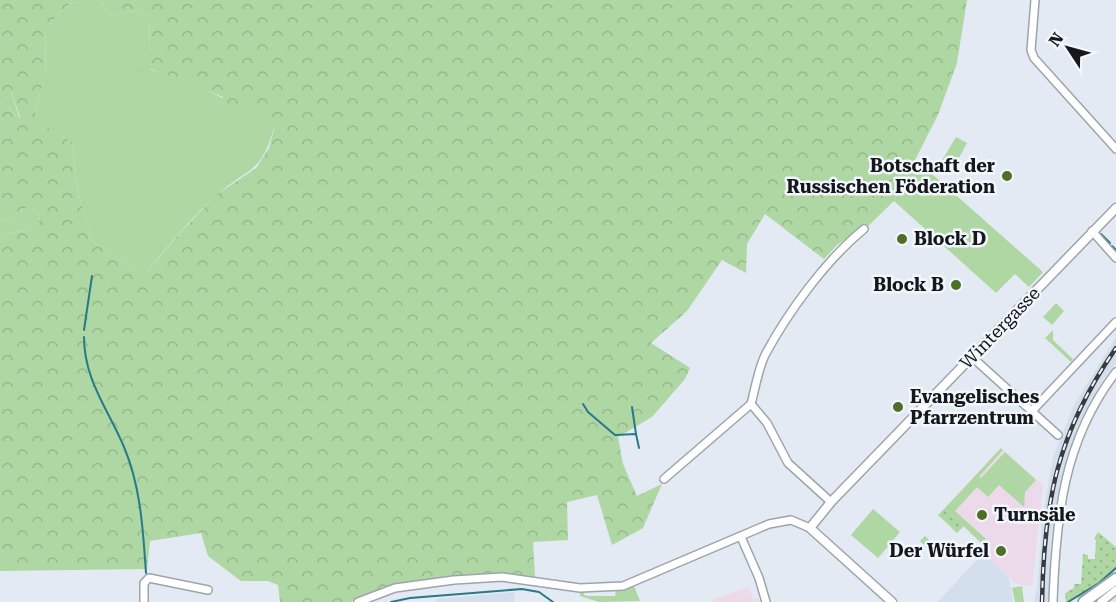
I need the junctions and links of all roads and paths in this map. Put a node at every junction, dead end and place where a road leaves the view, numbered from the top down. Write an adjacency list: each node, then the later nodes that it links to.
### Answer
1 (1035, 0): 2 (street)
2 (1116, 149)
3 (1116, 208): 5 (street, Wintergasse)
4 (864, 229): 10 (street)
5 (1092, 231): 6 (street); 8 (street, Wintergasse)
6 (1116, 258)
7 (1116, 322): 11 (street)
8 (972, 357): 11 (street); 14 (street, Wintergasse)
9 (1116, 372): 20 (street)
10 (751, 404): 13 (street); 14 (street)
11 (1032, 411): 12 (street)
12 (1058, 435)
13 (664, 478)
14 (831, 502): 15 (street, Wintergasse)
15 (810, 528): 16 (street); 24 (street)
16 (741, 537): 22 (street); 23 (street)
17 (1116, 579): 25 (main road)
18 (208, 590): 21 (street)
19 (1116, 590): 26 (street)
20 (1053, 599)
21 (144, 602)
22 (358, 602)
23 (766, 602)
24 (892, 602)
25 (1084, 602)
26 (1101, 602)

